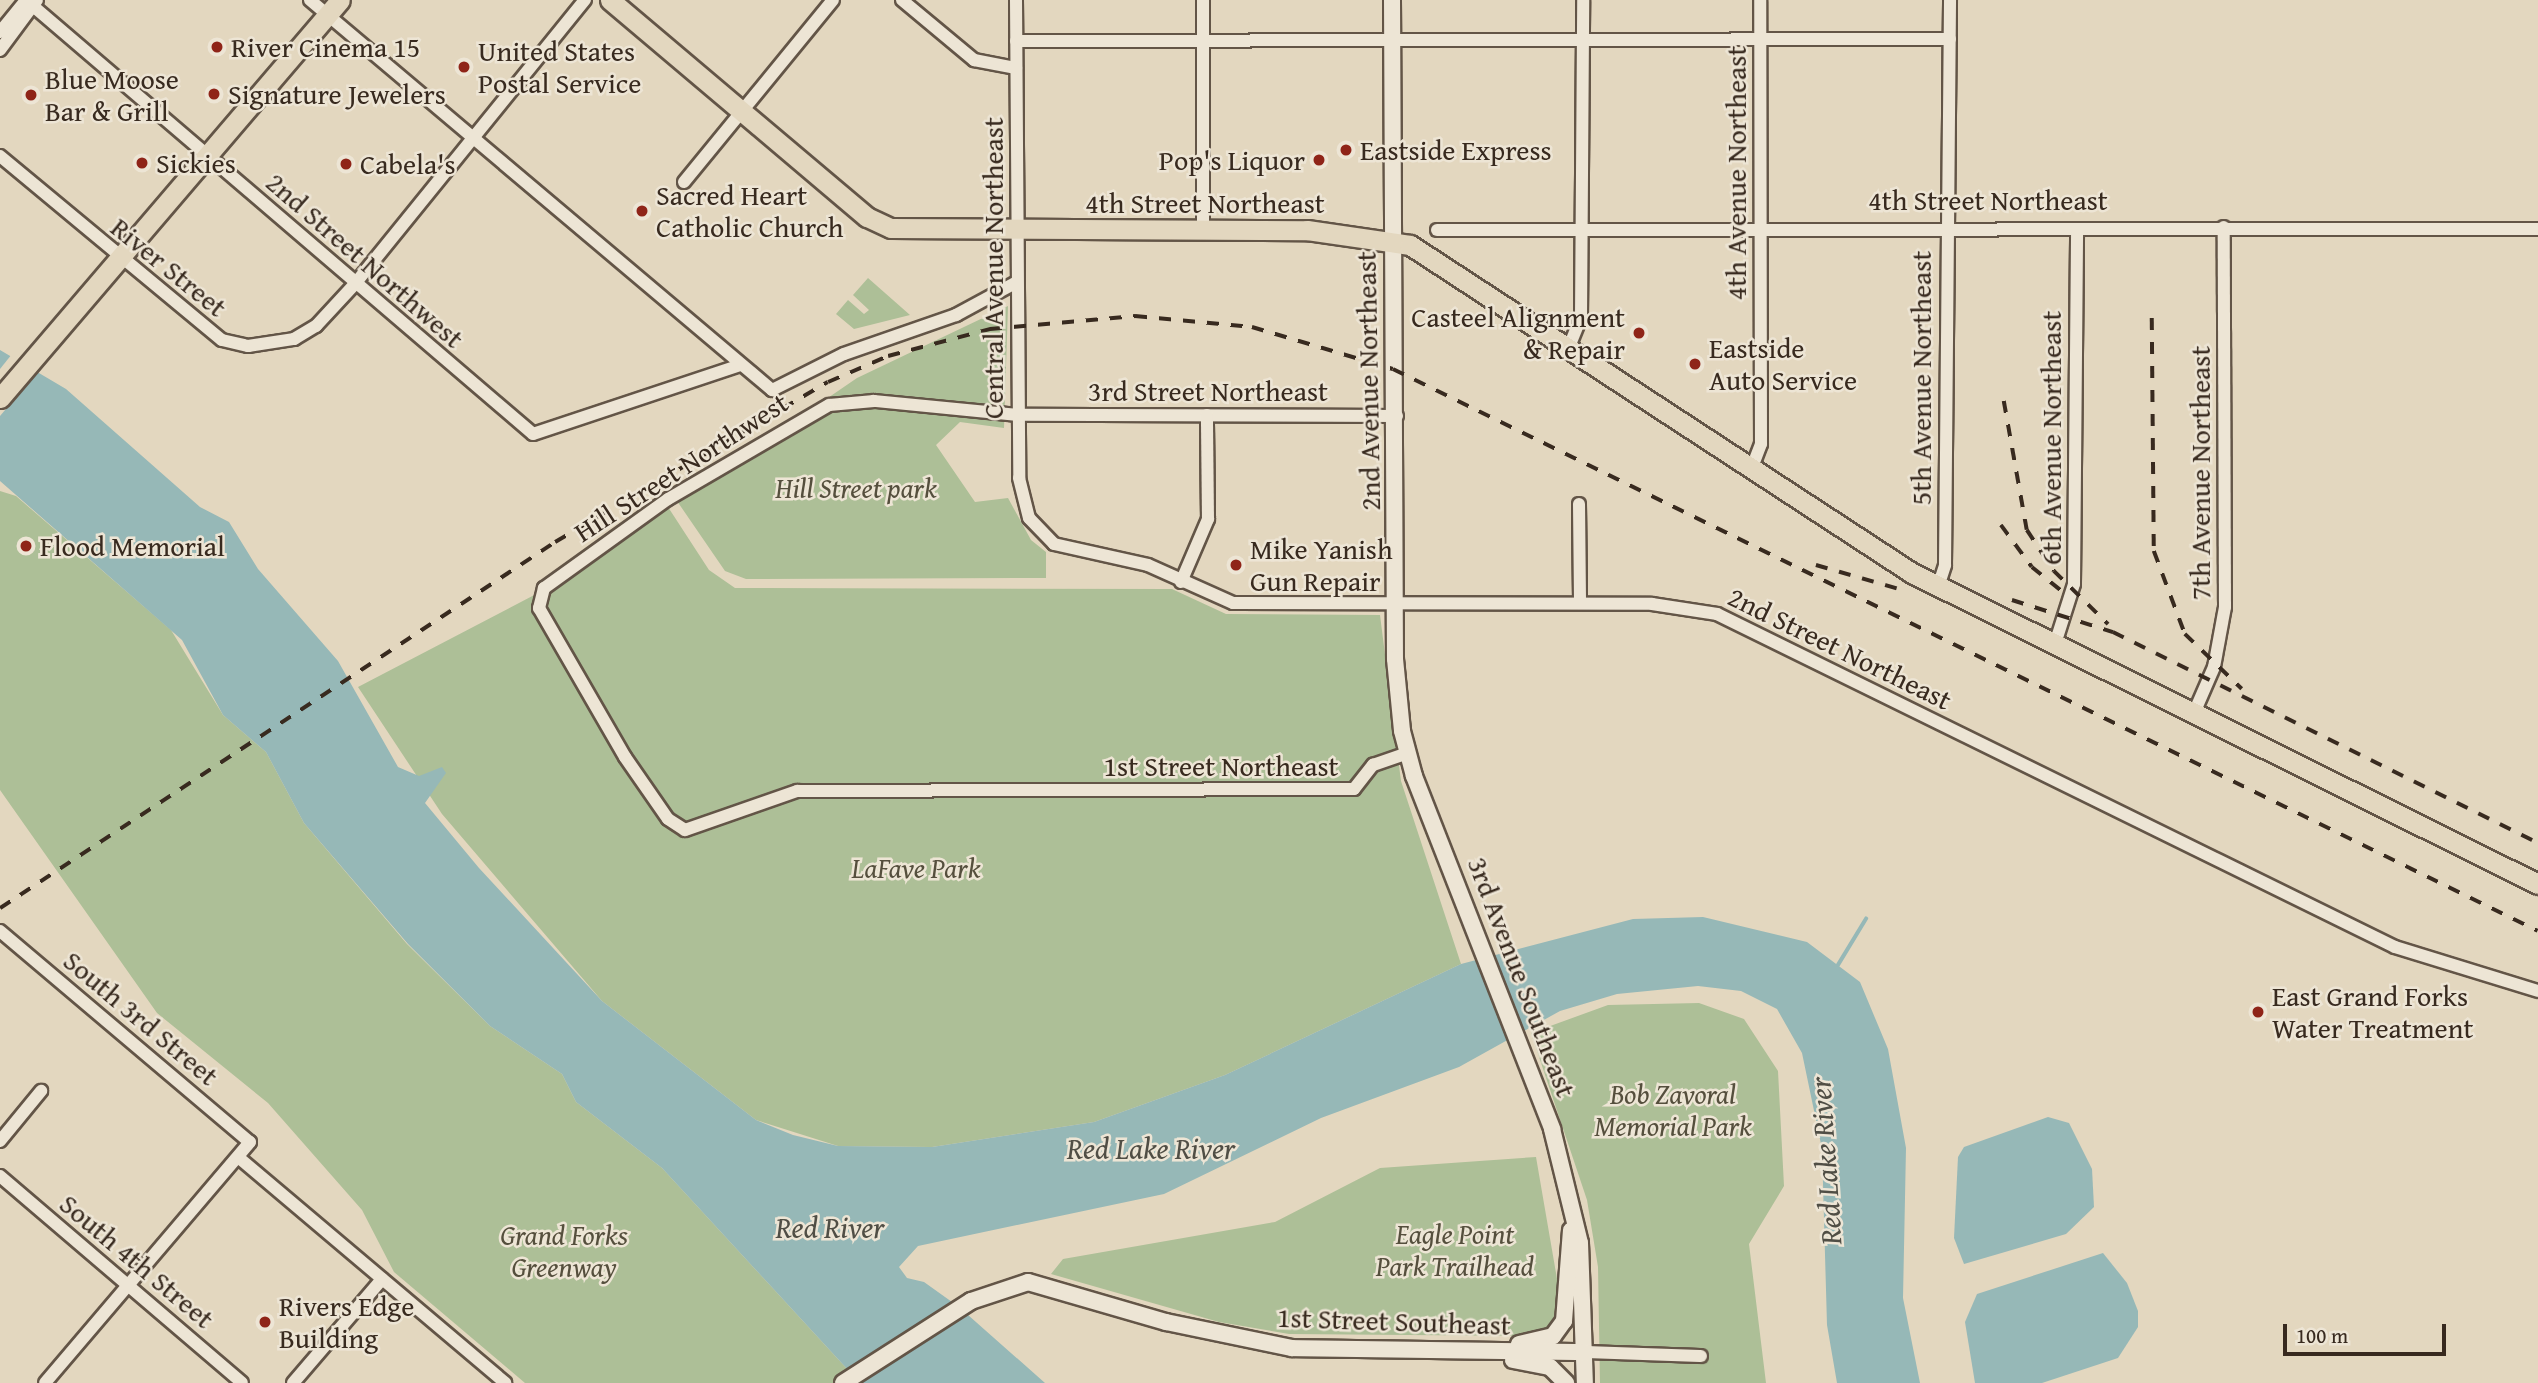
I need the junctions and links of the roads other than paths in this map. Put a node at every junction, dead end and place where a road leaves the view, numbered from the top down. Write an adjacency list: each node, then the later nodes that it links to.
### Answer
1 (310, 0): 13 (street)
2 (585, 0): 24 (street, River Street)
3 (610, 0): 23 (main road, 4th Street Northeast)
4 (833, 0): 23 (street)
5 (902, 0): 22 (street)
6 (1016, 0): 17 (street, Central Avenue Northeast)
7 (1203, 0): 18 (street)
8 (1392, 0): 19 (street, 2nd Avenue Northeast)
9 (1583, 0): 20 (street)
10 (1760, 0): 16 (street, 4th Avenue Northeast)
11 (1950, 0): 15 (street, 5th Avenue Northeast)
12 (32, 2): 14 (street); 21 (street); 25 (street, 2nd Street Northwest)
13 (334, 7): 24 (street); 25 (main road)
14 (0, 32)
15 (1950, 38): 16 (street); 32 (street, 5th Avenue Northeast)
16 (1760, 40): 20 (street); 31 (street, 4th Avenue Northeast)
17 (1016, 41): 18 (street); 22 (street, Central Avenue Northeast)
18 (1203, 41): 19 (street); 29 (street)
19 (1393, 41): 20 (street); 37 (street, 2nd Avenue Northeast)
20 (1583, 41): 30 (street)
21 (0, 50)
22 (1016, 68): 35 (street, Central Avenue Northeast)
23 (739, 110): 27 (street); 35 (main road, 4th Street Northeast)
24 (476, 136): 40 (street, River Street); 42 (street)
25 (207, 155): 38 (main road); 40 (street, 2nd Street Northwest)
26 (0, 156): 38 (street, River Street)
27 (684, 182)
28 (2224, 226): 33 (street, 4th Street Northeast); 34 (street, 4th Street Northeast); 55 (street, 7th Avenue Northeast)
29 (1203, 229): 35 (main road, 4th Street Northeast); 37 (main road, 4th Street Northeast)
30 (1581, 229): 31 (street, 4th Street Northeast); 36 (street, 4th Street Northeast); 41 (street)
31 (1762, 229): 32 (street, 4th Street Northeast); 47 (street, 4th Avenue Northeast)
32 (1945, 229): 33 (street, 4th Street Northeast); 51 (street, 5th Avenue Northeast)
33 (2077, 229): 54 (street, 6th Avenue Northeast)
34 (2538, 229)
35 (1017, 230): 39 (street, Central Avenue Northeast)
36 (1437, 230)
37 (1392, 239): 41 (main road); 46 (street, 2nd Avenue Northeast)
38 (118, 258): 40 (street, River Street); 43 (main road)
39 (1017, 282): 42 (street); 44 (street, Central Avenue Northeast)
40 (354, 285): 42 (street, 2nd Street Northwest)
41 (1569, 347): 47 (main road)
42 (741, 365)
43 (0, 398)
44 (1018, 415): 45 (street, 3rd Street Northeast); 49 (street, Central Avenue Northeast); 57 (street, Hill Street Northwest)
45 (1207, 415): 46 (street, 3rd Street Northeast); 50 (street)
46 (1397, 416): 53 (street, 2nd Avenue Northeast)
47 (1751, 470): 51 (main road)
48 (1580, 504): 52 (street)
49 (1038, 531): 50 (street, 2nd Street Northeast)
50 (1181, 582): 53 (street, 2nd Street Northeast)
51 (1938, 587): 54 (main road)
52 (1580, 603): 53 (street, 2nd Street Northeast); 61 (street, 2nd Street Northeast)
53 (1395, 604): 56 (street, 2nd Avenue Northeast)
54 (2055, 644): 55 (main road)
55 (2194, 713): 59 (main road)
56 (1407, 753): 57 (street, 1st Street Northeast); 58 (street, 2nd Avenue Northeast)
57 (1020, 791)
58 (1424, 800): 66 (street, 3rd Avenue Southeast)
59 (2538, 884)
60 (0, 931): 64 (street, South 3rd Street)
61 (2538, 991)
62 (41, 1091): 63 (street)
63 (0, 1141)
64 (238, 1157): 67 (street); 68 (street)
65 (0, 1177): 68 (street, South 4th Street)
66 (1576, 1259): 69 (street); 70 (street, 3rd Avenue Southeast)
67 (382, 1279): 74 (street); 75 (street)
68 (127, 1286): 72 (street); 73 (street, South 4th Street)
69 (1458, 1352): 70 (street, 1st Street Southeast); 76 (street, 1st Street Southeast); 77 (street)
70 (1585, 1352): 71 (street, 1st Street Southeast); 78 (street, 3rd Avenue Southeast)
71 (1701, 1356)
72 (45, 1383)
73 (242, 1383)
74 (293, 1383)
75 (505, 1383)
76 (843, 1383)
77 (1566, 1383)
78 (1585, 1383)

